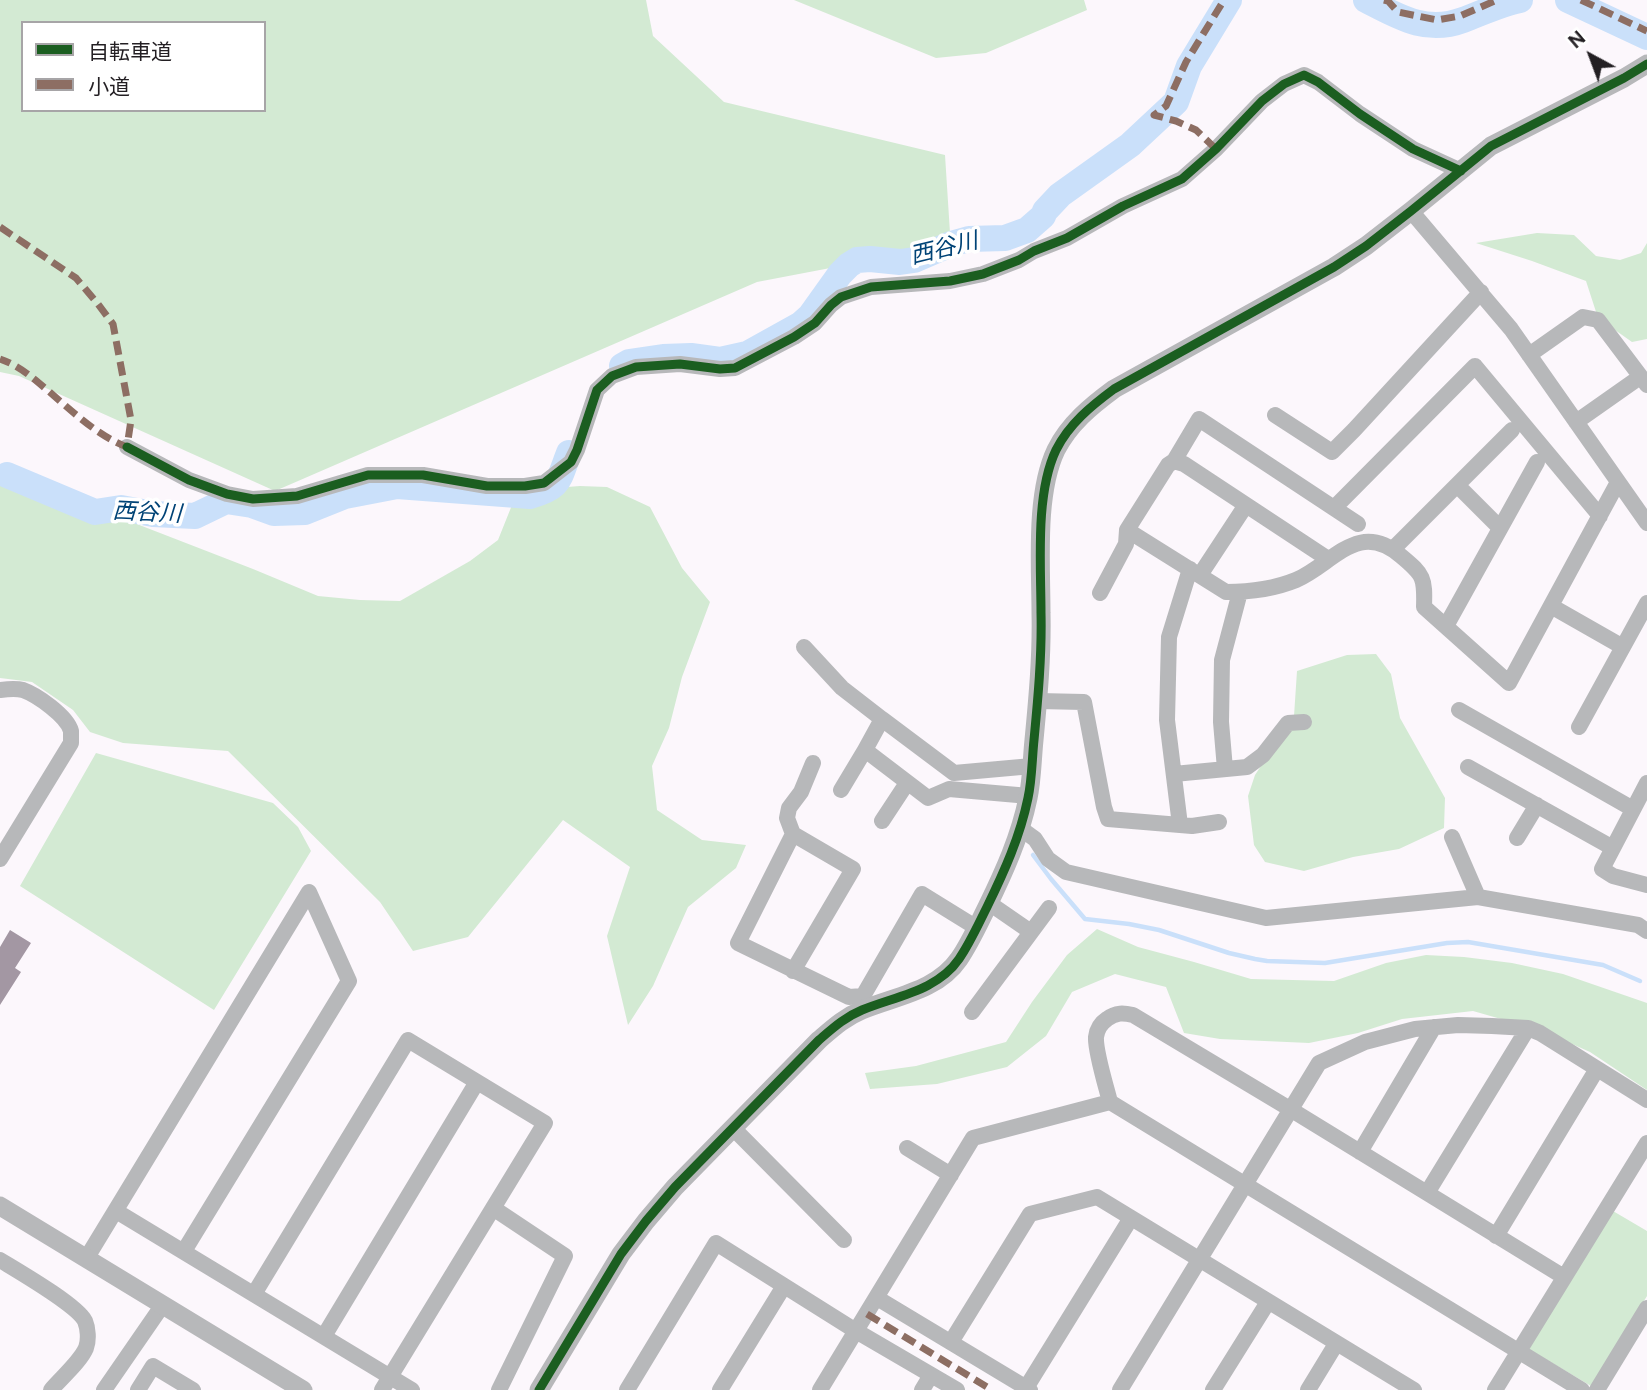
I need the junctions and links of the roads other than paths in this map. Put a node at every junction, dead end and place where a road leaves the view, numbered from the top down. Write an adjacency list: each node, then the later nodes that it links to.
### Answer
1 (1647, 64): 2 (street)
2 (1461, 171): 3 (street); 10 (street)
3 (1411, 211): 4 (street); 34 (street)
4 (1481, 292): 5 (street); 7 (street)
5 (1529, 355): 6 (street); 8 (street)
6 (1644, 381): 8 (street)
7 (1275, 415)
8 (1576, 422): 13 (street)
9 (1512, 430): 14 (street)
10 (127, 447)
11 (1174, 461): 16 (street); 17 (street); 22 (street)
12 (1537, 462): 21 (street)
13 (1618, 482): 15 (street); 18 (street)
14 (1457, 485): 21 (street); 23 (street)
15 (1642, 504): 19 (street)
16 (1246, 505): 24 (street); 25 (street)
17 (1335, 507): 18 (street); 20 (street)
18 (1600, 516): 29 (street)
19 (1647, 523)
20 (1358, 524)
21 (1500, 528): 30 (street)
22 (1127, 530): 25 (street); 27 (street)
23 (1392, 549): 24 (street); 30 (street)
24 (1328, 559): 26 (street)
25 (1195, 572): 26 (street); 44 (street)
26 (1240, 592): 43 (street)
27 (1100, 593)
28 (1647, 603): 32 (street)
29 (1551, 606): 30 (street); 32 (street)
30 (1446, 626)
31 (804, 647): 36 (street)
32 (1623, 647): 38 (street)
33 (0, 691): 59 (street)
34 (1038, 701): 41 (street); 53 (street)
35 (1459, 710): 50 (street)
36 (882, 719): 39 (street); 41 (street)
37 (1304, 722): 43 (street)
38 (1578, 727)
39 (865, 750): 45 (street); 47 (street)
40 (813, 763): 55 (street)
41 (1032, 766): 48 (street)
42 (1468, 766): 49 (street)
43 (1225, 769): 44 (street)
44 (1174, 774): 53 (street)
45 (907, 783): 48 (street); 51 (street)
46 (1647, 783): 50 (street)
47 (841, 790)
48 (1029, 796): 54 (street)
49 (1537, 805): 57 (street); 58 (street)
50 (1633, 809): 58 (street)
51 (883, 821)
52 (1219, 822): 53 (street)
53 (1180, 825)
54 (1020, 828): 61 (street); 62 (street)
55 (793, 834): 67 (street); 67 (street)
56 (1452, 837): 61 (street)
57 (1517, 838)
58 (1613, 848): 60 (street)
59 (0, 859)
60 (1647, 885)
61 (1478, 897): 65 (street)
62 (989, 903): 64 (street); 66 (street)
63 (1049, 908): 66 (street)
64 (977, 928): 68 (street); 68 (street)
65 (1647, 931)
66 (1031, 932): 69 (street)
67 (793, 971): 68 (street)
68 (862, 1003): 77 (street)
69 (972, 1012)
70 (1434, 1027): 71 (street); 76 (street); 80 (street)
71 (1528, 1028): 72 (street); 83 (street)
72 (1597, 1069): 74 (street); 88 (street)
73 (477, 1082): 85 (street); 96 (street); 103 (street)
74 (1647, 1100)
75 (1110, 1102): 76 (street); 81 (street); 82 (street)
76 (1290, 1109): 80 (street); 82 (street)
77 (733, 1128): 89 (street); 118 (street)
78 (1647, 1143): 94 (street)
79 (907, 1148): 81 (street)
80 (1360, 1152): 83 (street)
81 (951, 1175): 97 (street)
82 (1244, 1185): 92 (street); 106 (street)
83 (1427, 1193): 88 (street)
84 (0, 1206): 91 (street)
85 (493, 1208): 108 (street); 117 (street)
86 (116, 1211): 90 (street); 90 (street); 91 (street)
87 (1131, 1218): 92 (street); 104 (street); 110 (street)
88 (1496, 1236): 94 (street)
89 (844, 1240)
90 (184, 1251): 96 (street)
91 (86, 1259): 99 (street)
92 (1199, 1259): 98 (street); 124 (street)
93 (0, 1260): 111 (street)
94 (1564, 1278): 106 (street)
95 (784, 1286): 102 (street); 119 (street); 120 (street)
96 (254, 1294): 103 (street)
97 (877, 1297): 102 (street); 104 (street)
98 (1268, 1302): 105 (street); 125 (street)
99 (162, 1306): 112 (street); 115 (street)
100 (1647, 1308): 101 (street)
101 (1642, 1329): 129 (street)
102 (856, 1331): 107 (street); 121 (street)
103 (324, 1336): 108 (street)
104 (951, 1342): 110 (street)
105 (1336, 1344): 109 (street); 126 (street)
106 (1519, 1351): 127 (street); 128 (street)
107 (931, 1375): 122 (street); 123 (street)
108 (386, 1383): 116 (street)
109 (1408, 1388)
110 (1028, 1389)
111 (51, 1390)
112 (104, 1390)
113 (138, 1390): 114 (street)
114 (193, 1390)
115 (303, 1390)
116 (412, 1390)
117 (499, 1390)
118 (539, 1390)
119 (627, 1390)
120 (720, 1390)
121 (820, 1390)
122 (922, 1390)
123 (957, 1390)
124 (1120, 1390)
125 (1213, 1390)
126 (1308, 1390)
127 (1495, 1390)
128 (1582, 1390)
129 (1597, 1390)

